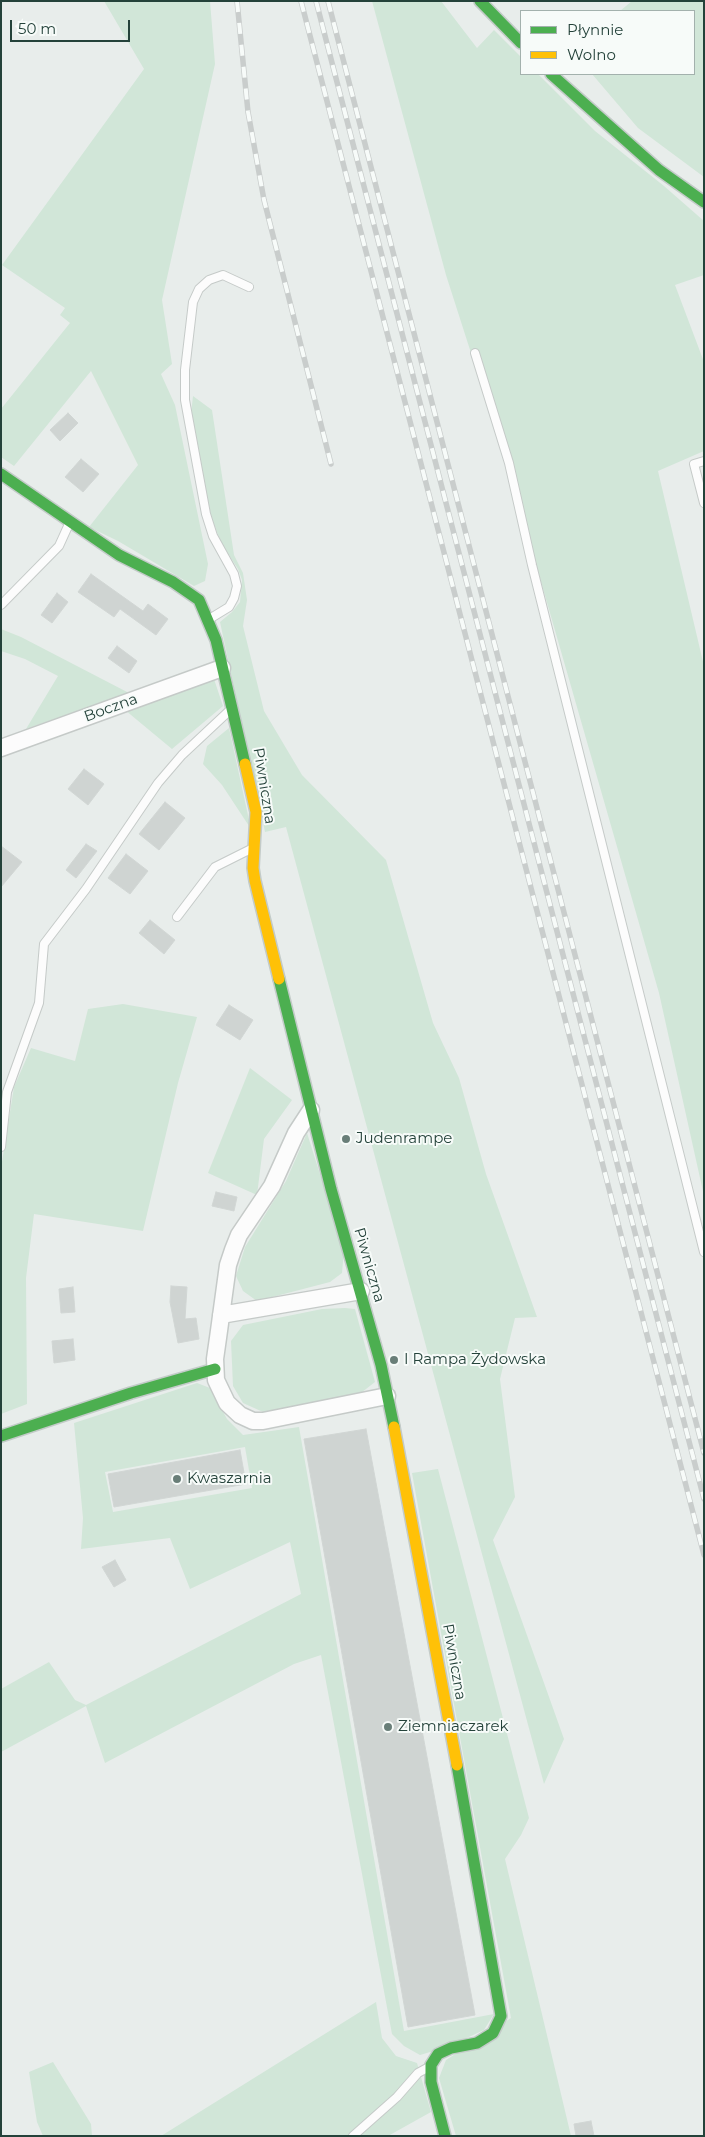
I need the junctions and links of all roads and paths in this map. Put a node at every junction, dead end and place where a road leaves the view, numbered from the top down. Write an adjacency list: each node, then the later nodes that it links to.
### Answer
1 (480, 1): 2 (street)
2 (520, 42)
3 (552, 75): 4 (street)
4 (704, 202)
5 (249, 288): 12 (lane)
6 (475, 353): 20 (lane)
7 (704, 461): 9 (lane)
8 (1, 474): 10 (street, Piwniczna)
9 (704, 503)
10 (70, 522): 11 (lane); 12 (street, Piwniczna)
11 (1, 606)
12 (209, 618): 13 (street, Piwniczna)
13 (222, 668): 14 (street, Piwniczna); 15 (street, Boczna)
14 (231, 709): 16 (street, Piwniczna); 19 (lane)
15 (1, 748)
16 (255, 847): 17 (lane); 18 (street, Piwniczna)
17 (177, 917)
18 (311, 1110): 21 (street, Piwniczna); 22 (street)
19 (1, 1148)
20 (704, 1252)
21 (361, 1291): 22 (street); 24 (street, Piwniczna)
22 (221, 1315): 23 (street)
23 (215, 1369): 24 (street); 25 (street)
24 (387, 1396): 26 (street, Piwniczna)
25 (1, 1436)
26 (431, 2065): 27 (lane); 28 (street)
27 (353, 2136)
28 (445, 2136)

